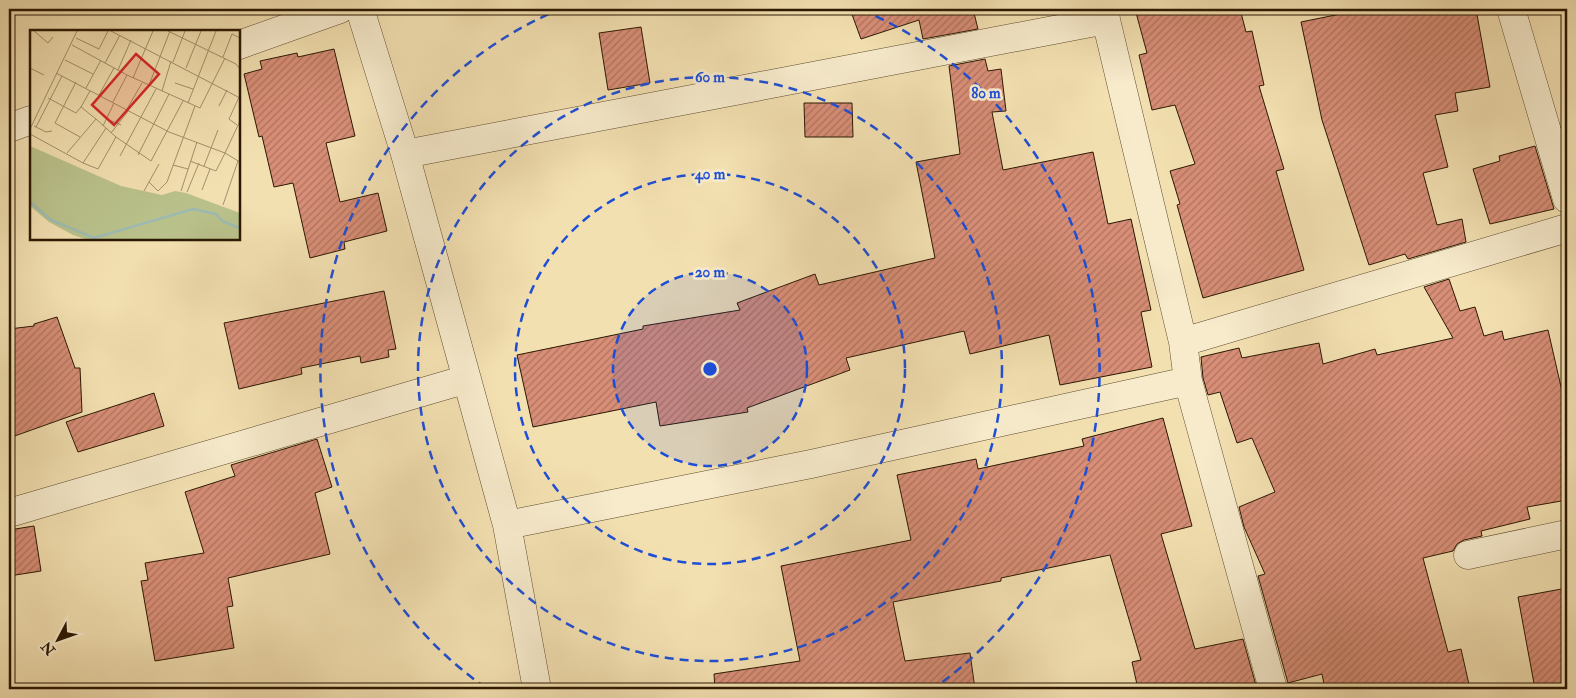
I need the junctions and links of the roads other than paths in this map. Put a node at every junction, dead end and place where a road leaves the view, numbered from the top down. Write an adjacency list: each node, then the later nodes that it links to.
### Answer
1 (340, 9): 5 (street)
2 (360, 9): 8 (street)
3 (1511, 9): 9 (street)
4 (1106, 14): 8 (street); 11 (street)
5 (240, 45)
6 (30, 120): 7 (street)
7 (9, 128)
8 (405, 154): 12 (street)
9 (1567, 200)
10 (1567, 228): 11 (street)
11 (1183, 342): 13 (street)
12 (467, 379): 14 (street); 15 (street)
13 (1188, 381): 15 (street); 19 (street)
14 (9, 513)
15 (507, 525): 18 (street)
16 (1567, 534): 17 (street)
17 (1468, 555)
18 (537, 689)
19 (1273, 689)

